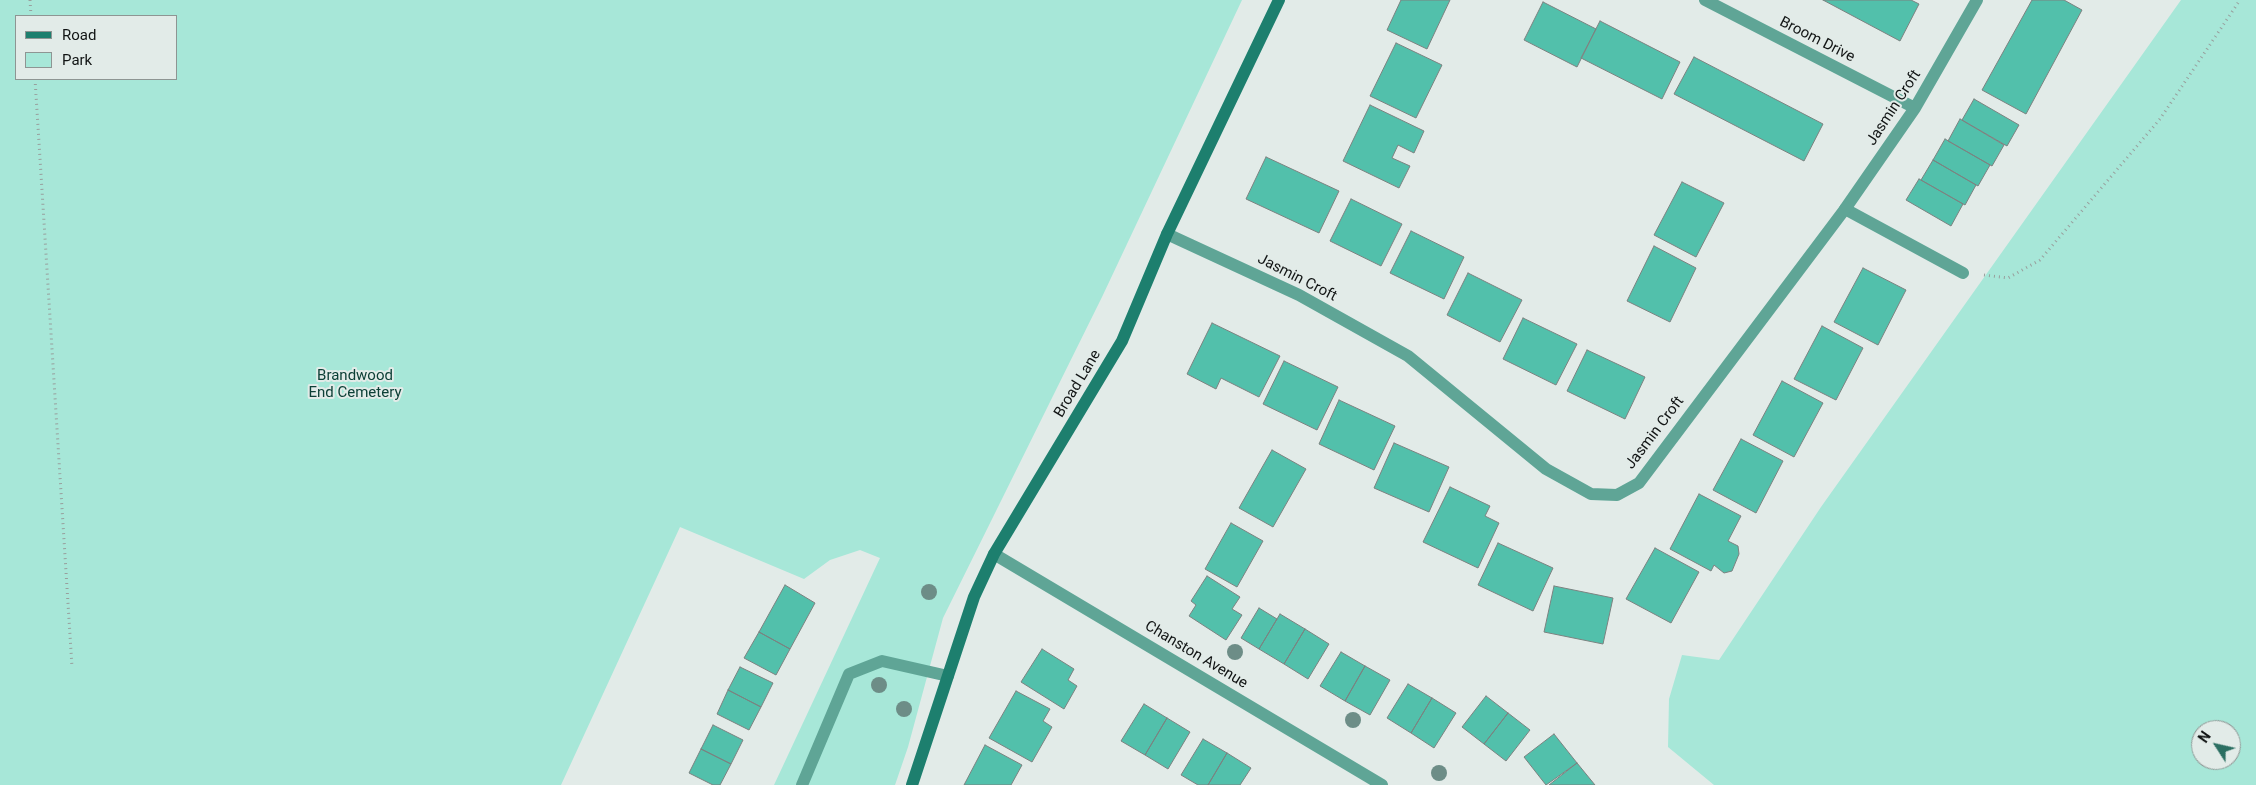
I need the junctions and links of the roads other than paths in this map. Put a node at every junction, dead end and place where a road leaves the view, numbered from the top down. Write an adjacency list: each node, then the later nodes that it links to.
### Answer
1 (1279, 0): 6 (street, Broad Lane)
2 (1705, 0): 4 (street, Broom Drive)
3 (1977, 0): 4 (street, Jasmin Croft)
4 (1915, 108): 5 (street, Jasmin Croft)
5 (1845, 209): 6 (street, Jasmin Croft); 7 (street)
6 (1167, 234): 8 (street, Broad Lane)
7 (1963, 273)
8 (994, 554): 9 (street, Broad Lane); 12 (street, Chanston Avenue)
9 (948, 676): 10 (street); 11 (street, Broad Lane)
10 (802, 785)
11 (912, 785)
12 (1382, 785)

